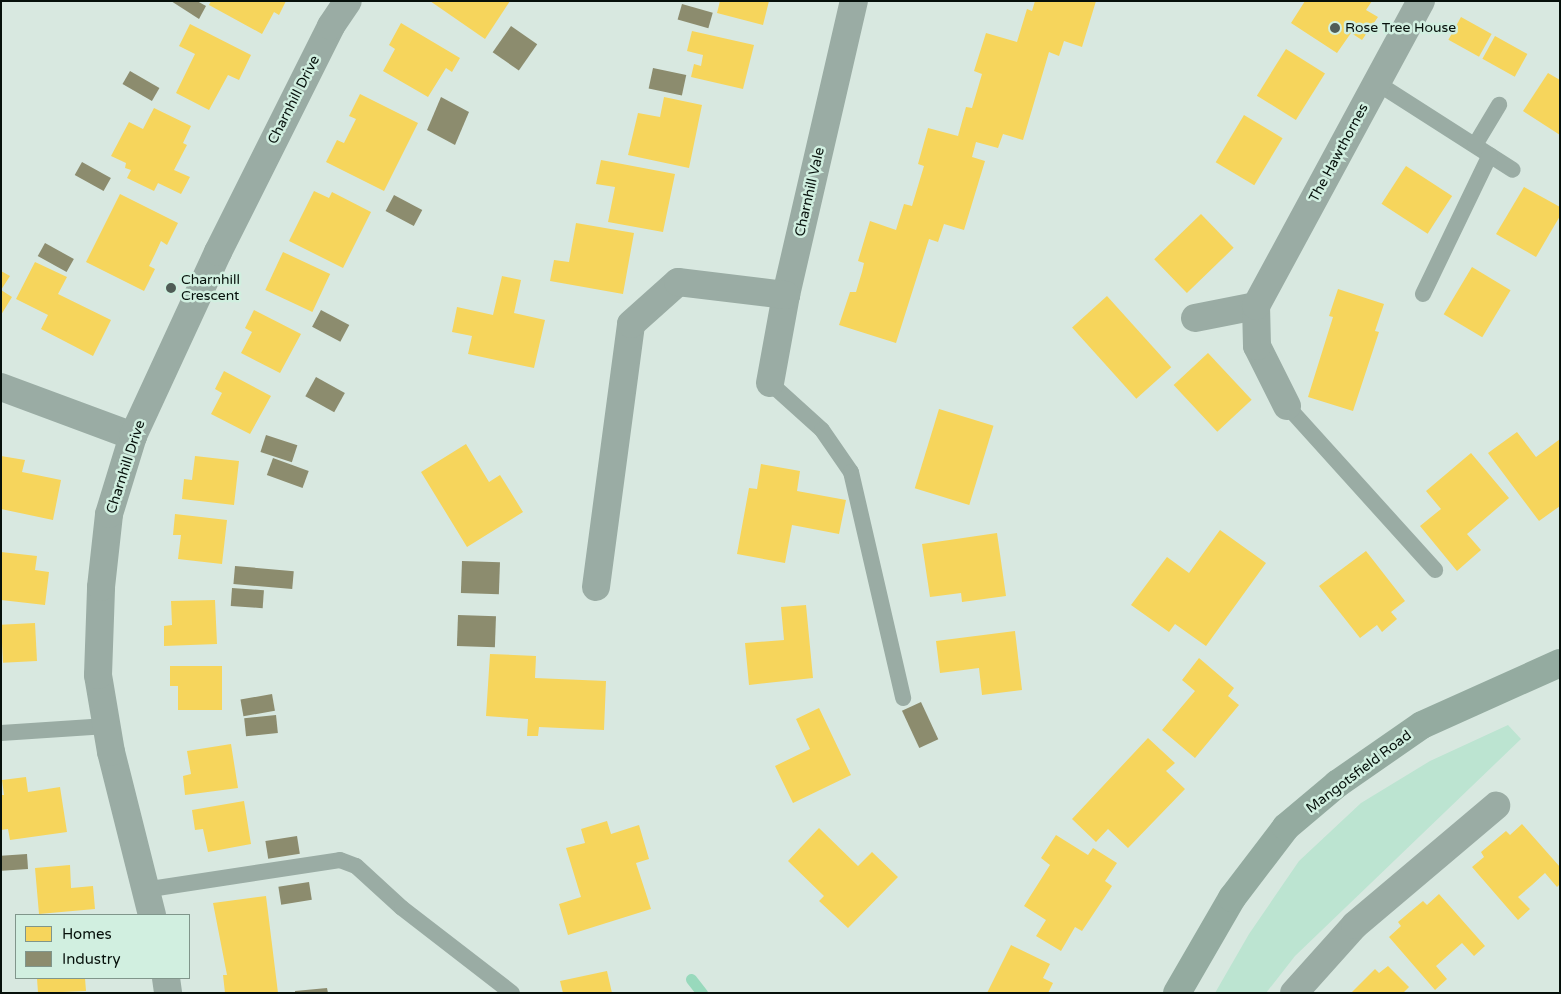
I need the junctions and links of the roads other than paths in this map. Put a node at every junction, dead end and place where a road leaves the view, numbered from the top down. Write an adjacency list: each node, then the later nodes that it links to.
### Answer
1 (348, 1): 16 (street, Charnhill Drive)
2 (854, 1): 9 (street, Charnhill Vale)
3 (1421, 1): 4 (street, The Hawthornes)
4 (1377, 83): 6 (lane); 11 (street, The Hawthornes)
5 (1499, 105): 6 (lane)
6 (1475, 145): 7 (lane)
7 (1490, 155): 8 (lane); 10 (lane)
8 (1513, 170)
9 (786, 294): 13 (street, Charnhill Vale); 18 (street)
10 (1423, 294)
11 (1256, 306): 12 (street); 15 (street, The Hawthornes)
12 (1195, 318)
13 (770, 383): 20 (lane)
14 (1, 387): 16 (street)
15 (1287, 406): 17 (lane, The Hawthornes)
16 (133, 436): 21 (street, Charnhill Drive)
17 (1435, 570)
18 (596, 587)
19 (1560, 663): 29 (main road, Mangotsfield Road)
20 (903, 698)
21 (107, 726): 22 (lane); 24 (street, Charnhill Drive)
22 (1, 733)
23 (1496, 806): 30 (street)
24 (144, 890): 25 (street, Charnhill Drive); 28 (lane)
25 (152, 914)
26 (166, 979): 27 (street)
27 (168, 993)
28 (512, 993)
29 (1177, 993)
30 (1294, 993)

